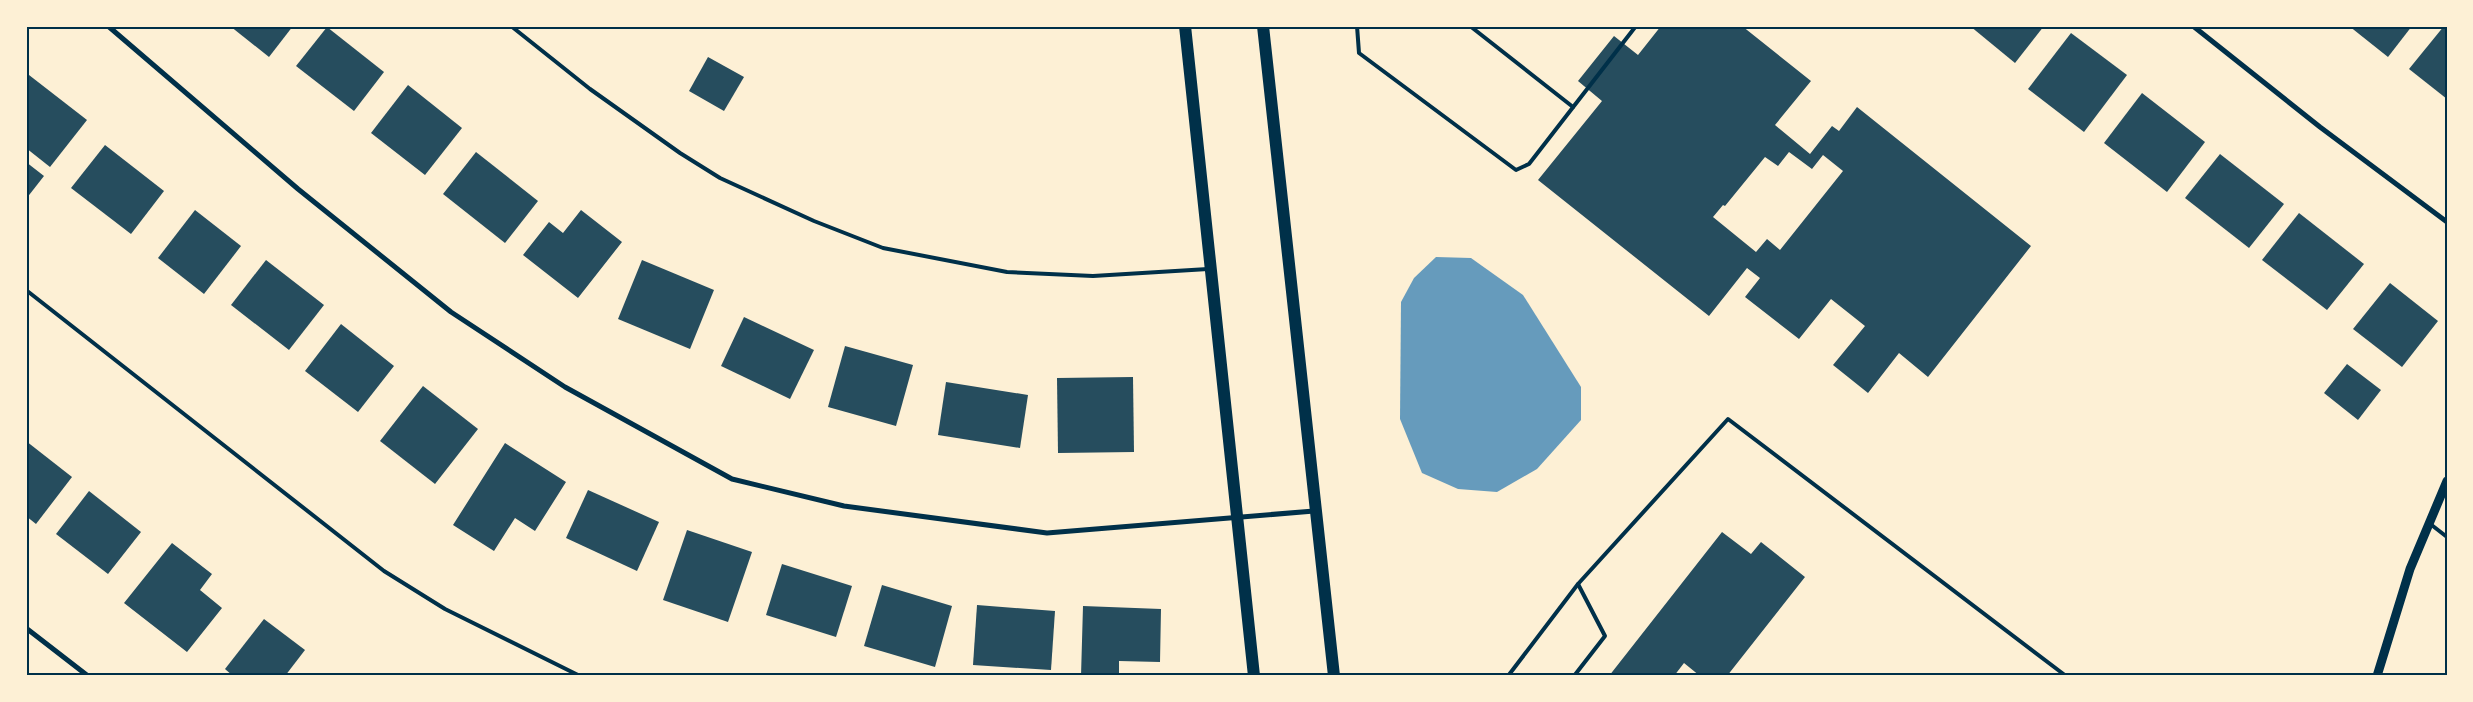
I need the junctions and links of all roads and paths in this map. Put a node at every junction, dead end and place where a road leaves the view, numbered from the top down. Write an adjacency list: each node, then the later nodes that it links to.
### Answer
1 (108, 26): 15 (street)
2 (512, 26): 11 (lane)
3 (1185, 26): 11 (main road)
4 (1263, 26): 14 (main road)
5 (1357, 26): 9 (lane)
6 (1470, 26): 9 (lane)
7 (1636, 26): 9 (lane)
8 (2193, 26): 10 (street)
9 (1573, 107)
10 (2447, 222)
11 (1210, 269): 15 (main road)
12 (26, 290): 21 (lane)
13 (2447, 481): 16 (street)
14 (1316, 511): 15 (street); 23 (main road)
15 (1237, 517): 22 (main road)
16 (2429, 523): 17 (lane); 27 (street)
17 (2447, 537)
18 (1578, 584): 24 (lane); 25 (lane); 26 (lane)
19 (26, 628): 20 (street)
20 (88, 676)
21 (580, 676)
22 (1254, 676)
23 (1334, 676)
24 (1508, 676)
25 (1574, 676)
26 (2066, 676)
27 (2377, 676)

